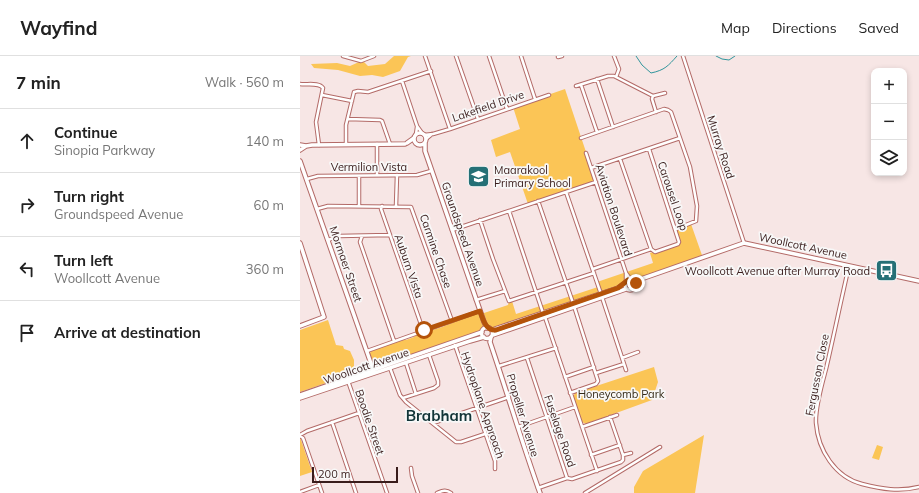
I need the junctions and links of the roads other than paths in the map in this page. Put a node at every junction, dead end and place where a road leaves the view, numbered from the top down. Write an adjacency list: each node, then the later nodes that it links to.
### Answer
1 (343, 56): 2 (street)
2 (374, 56)
3 (425, 56): 11 (street)
4 (456, 56): 27 (street)
5 (489, 56): 24 (street)
6 (521, 56): 22 (street)
7 (562, 56): 10 (street)
8 (614, 56): 12 (street)
9 (683, 56): 71 (street, Murray Road)
10 (558, 57)
11 (431, 71): 14 (street); 30 (street)
12 (616, 77): 13 (street); 21 (street)
13 (597, 79): 16 (street); 29 (street)
14 (402, 81): 23 (street); 28 (street)
15 (300, 84): 19 (street)
16 (581, 85): 17 (street); 31 (street)
17 (576, 86)
18 (665, 92): 21 (street)
19 (322, 95): 23 (street); 42 (street)
20 (549, 95): 22 (street, Lakefield Drive)
21 (654, 96): 25 (street)
22 (535, 99): 24 (street, Lakefield Drive)
23 (352, 101): 26 (street)
24 (507, 109): 27 (street, Lakefield Drive)
25 (656, 112): 29 (street); 36 (street)
26 (348, 119): 39 (street); 43 (street)
27 (478, 119): 30 (street, Lakefield Drive)
28 (417, 126): 32 (street); 34 (street)
29 (612, 127): 31 (street)
30 (450, 129): 33 (street, Lakefield Drive)
31 (598, 132): 35 (street)
32 (423, 134): 33 (street, Lakefield Drive); 34 (street); 37 (street)
33 (433, 134): 37 (street, Lakefield Drive)
34 (415, 136): 40 (street); 41 (street)
35 (581, 138)
36 (680, 138): 45 (street); 65 (street)
37 (425, 141): 41 (street); 46 (street, Groundspeed Avenue)
38 (377, 144): 39 (street); 43 (street); 54 (street)
39 (390, 144): 40 (street)
40 (406, 144): 41 (street)
41 (417, 144): 46 (street, Groundspeed Avenue)
42 (319, 145): 43 (street); 44 (street)
43 (346, 145)
44 (300, 148)
45 (649, 149): 48 (street); 65 (street, Carousel Loop)
46 (425, 151): 51 (street, Groundspeed Avenue)
47 (586, 153): 50 (street, Aviation Boulevard)
48 (620, 159): 50 (street); 72 (street)
49 (300, 161): 55 (street, Mormaer Street)
50 (591, 168): 56 (street, Aviation Boulevard)
51 (432, 170): 52 (street, Vermilion Vista); 66 (street, Groundspeed Avenue)
52 (397, 175): 54 (street, Vermilion Vista); 61 (street)
53 (359, 176): 54 (street, Vermilion Vista); 55 (street, Vermilion Vista); 59 (street)
54 (377, 176)
55 (307, 179): 62 (street, Mormaer Street)
56 (596, 182): 57 (street); 75 (street, Aviation Boulevard)
57 (566, 192): 58 (street); 77 (street)
58 (538, 201): 63 (street); 80 (street)
59 (359, 206): 60 (street, Carmine Chase); 62 (street, Carmine Chase)
60 (382, 206): 61 (street, Carmine Chase); 67 (street, Auburn Vista)
61 (396, 206): 91 (street, Carmine Chase)
62 (317, 209): 69 (street, Mormaer Street)
63 (509, 211): 64 (street); 85 (street)
64 (480, 220): 66 (street); 84 (street)
65 (676, 229): 72 (street, Carousel Loop)
66 (452, 230): 87 (street, Groundspeed Avenue)
67 (390, 235): 68 (street); 93 (street, Auburn Vista)
68 (362, 236): 69 (street); 96 (street)
69 (328, 240): 99 (street, Mormaer Street)
70 (300, 243): 73 (street)
71 (744, 243): 76 (street, Woollcott Avenue); 81 (street, Woollcott Avenue)
72 (652, 249): 75 (street)
73 (305, 258): 74 (street); 92 (street)
74 (300, 259)
75 (621, 259): 77 (street); 78 (street, Aviation Boulevard)
76 (849, 265): 79 (street, Woollcott Avenue); 142 (street, Fergusson Close)
77 (593, 271): 80 (street); 86 (street)
78 (626, 273): 81 (street, Aviation Boulevard); 82 (street, Aviation Boulevard)
79 (919, 281)
80 (565, 282): 85 (street); 88 (street)
81 (633, 282): 82 (street, Woollcott Avenue); 83 (street, Woollcott Avenue)
82 (625, 283): 83 (street); 86 (street, Woollcott Avenue)
83 (626, 288): 86 (street, Woollcott Avenue)
84 (505, 291): 85 (street); 87 (street)
85 (536, 293): 90 (street)
86 (601, 295): 88 (street, Woollcott Avenue); 103 (street)
87 (476, 300): 89 (street, Groundspeed Avenue)
88 (573, 305): 90 (street, Woollcott Avenue); 108 (street)
89 (480, 311): 91 (street); 94 (street, Groundspeed Avenue)
90 (544, 315): 95 (street, Woollcott Avenue); 98 (street)
91 (452, 321): 93 (street)
92 (300, 326)
93 (424, 330): 96 (street)
94 (484, 330): 95 (street); 95 (street); 110 (street, Woollcott Avenue)
95 (489, 336): 97 (street, Woollcott Avenue); 106 (street, Propeller Avenue)
96 (394, 341): 99 (street)
97 (455, 346): 101 (street, Woollcott Avenue); 121 (street, Hydroplane Approach)
98 (556, 348): 102 (street); 112 (street)
99 (366, 351): 110 (street, Mormaer Street)
100 (638, 352): 103 (street)
101 (429, 354): 104 (street, Woollcott Avenue); 115 (street)
102 (527, 358): 106 (street); 124 (street, Fuselage Road)
103 (622, 358): 105 (street)
104 (406, 362): 107 (street, Woollcott Avenue); 115 (street)
105 (624, 364): 109 (street); 111 (street)
106 (499, 366): 117 (street, Propeller Avenue)
107 (390, 367): 110 (street, Woollcott Avenue); 119 (street)
108 (594, 367): 111 (street); 112 (street)
109 (626, 370)
110 (374, 371): 113 (street, Woollcott Avenue)
111 (596, 373): 114 (street)
112 (565, 377): 114 (street)
113 (347, 381): 116 (street, Woollcott Avenue); 118 (street, Woollcott Avenue); 122 (street, Boodie Street)
114 (570, 393): 120 (street)
115 (416, 394): 119 (street)
116 (300, 395)
117 (509, 397): 121 (street); 128 (street, Propeller Avenue)
118 (300, 398)
119 (403, 398): 127 (street)
120 (575, 407): 124 (street); 129 (street)
121 (476, 408): 127 (street); 130 (street, Hydroplane Approach)
122 (359, 413): 126 (street); 147 (street, Boodie Street)
123 (617, 415): 125 (street, Fuselage Road)
124 (547, 417): 128 (street); 140 (street, Fuselage Road)
125 (610, 417): 129 (street, Fuselage Road); 132 (street)
126 (332, 422): 131 (street); 146 (street)
127 (432, 423): 130 (street)
128 (518, 427): 143 (street, Propeller Avenue)
129 (582, 427): 135 (street)
130 (485, 434): 138 (street, Hydroplane Approach)
131 (300, 435): 141 (street)
132 (620, 445): 135 (street); 136 (street)
133 (660, 447): 152 (street)
134 (631, 453): 136 (street)
135 (591, 455): 139 (street)
136 (623, 455): 139 (street, Fuselage Road)
137 (412, 468): 148 (street)
138 (495, 469)
139 (597, 471): 140 (street, Fuselage Road)
140 (567, 478): 143 (street)
141 (319, 485): 144 (street); 145 (street)
142 (919, 487)
143 (538, 488): 151 (street, Propeller Avenue)
144 (300, 492)
145 (322, 493)
146 (356, 493)
147 (387, 493)
148 (418, 493)
149 (437, 493): 150 (street)
150 (451, 493)
151 (540, 493)
152 (585, 493)

